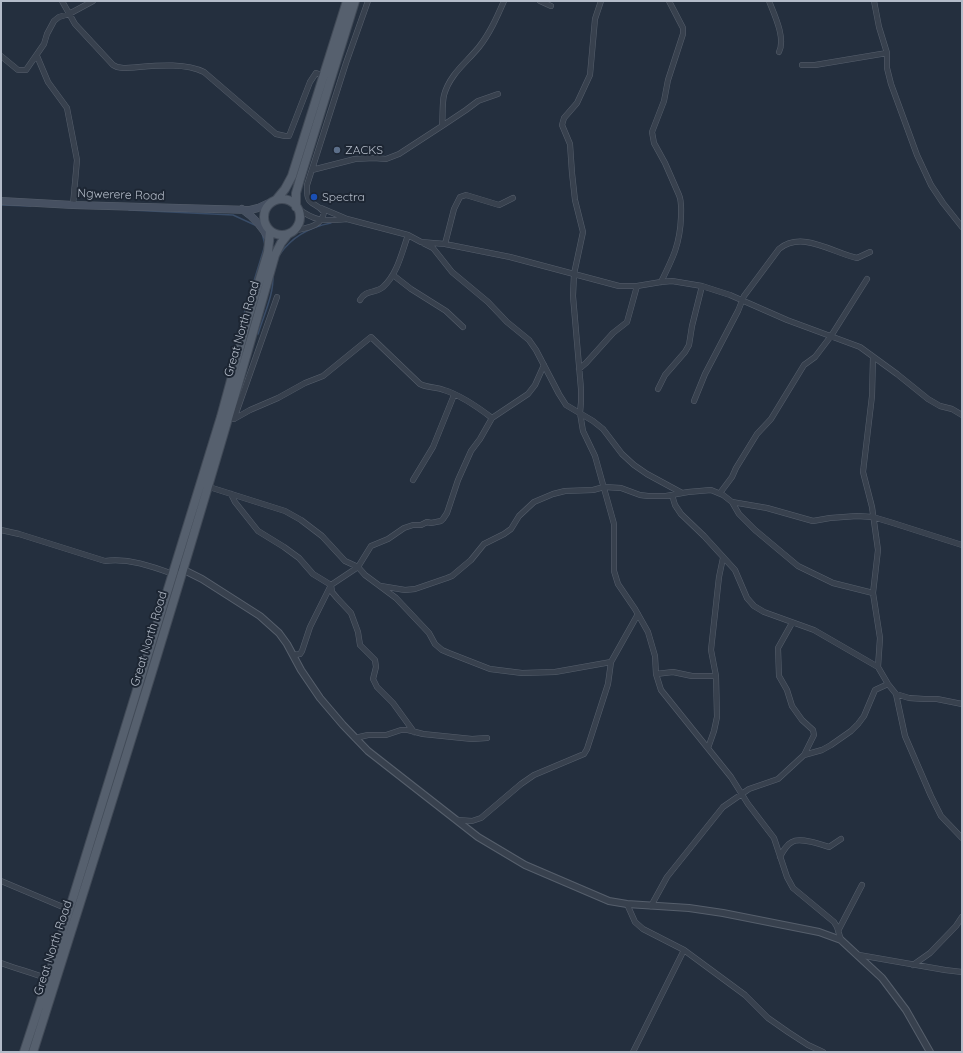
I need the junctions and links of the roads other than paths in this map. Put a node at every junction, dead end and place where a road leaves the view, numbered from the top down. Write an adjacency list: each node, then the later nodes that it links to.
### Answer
1 (62, 1): 13 (street)
2 (93, 1): 13 (street)
3 (347, 1): 19 (main road)
4 (355, 1): 27 (main road)
5 (368, 1): 22 (street)
6 (504, 1): 21 (street)
7 (540, 1): 12 (street)
8 (601, 1): 41 (street)
9 (669, 1): 44 (street)
10 (768, 1): 14 (street)
11 (874, 1): 15 (street)
12 (551, 6)
13 (69, 14): 17 (street); 19 (street)
14 (779, 52)
15 (887, 53): 18 (street); 33 (street)
16 (1, 56): 17 (street)
17 (37, 56): 26 (street)
18 (802, 65)
19 (324, 76): 24 (main road)
20 (498, 94): 21 (street)
21 (442, 126): 22 (street)
22 (312, 170): 28 (street)
23 (513, 198): 39 (street)
24 (274, 200): 27 (main road); 29 (main road, Ngwerere Road); 34 (main road)
25 (1, 201): 26 (main road, Ngwerere Road)
26 (73, 205): 29 (main road, Ngwerere Road)
27 (296, 207): 31 (street); 35 (main road)
28 (321, 208): 30 (street); 31 (street)
29 (242, 209): 32 (main road)
30 (346, 219): 31 (street); 36 (street)
31 (322, 221): 35 (street)
32 (259, 222): 34 (main road); 37 (main road)
33 (962, 227)
34 (269, 230): 35 (main road); 37 (main road, Great North Road)
35 (291, 232): 60 (main road, Great North Road)
36 (408, 235): 38 (street); 42 (street)
37 (270, 242): 60 (main road, Great North Road)
38 (421, 242): 39 (street); 53 (street)
39 (445, 244): 41 (street)
40 (870, 252): 49 (street)
41 (574, 274): 45 (street); 54 (street)
42 (393, 275): 48 (street); 50 (street)
43 (867, 279): 51 (street)
44 (661, 282): 45 (street); 46 (street)
45 (637, 286): 54 (street)
46 (702, 286): 49 (street); 55 (street)
47 (277, 296): 60 (street)
48 (360, 300)
49 (742, 300): 51 (street); 57 (street)
50 (463, 327)
51 (831, 336): 52 (street); 66 (street)
52 (873, 357): 59 (street); 70 (street)
53 (544, 365): 58 (street); 61 (street)
54 (579, 369): 58 (street)
55 (658, 389)
56 (454, 395): 60 (street); 61 (street); 62 (street)
57 (694, 401)
58 (580, 413): 64 (street); 65 (street)
59 (962, 415)
60 (228, 418): 63 (main road, Great North Road)
61 (492, 418): 74 (street)
62 (414, 480)
63 (204, 486): 67 (street); 75 (main road, Great North Road)
64 (604, 486): 68 (street); 78 (street); 80 (street)
65 (682, 493): 66 (street); 68 (street)
66 (720, 493): 69 (street)
67 (231, 494): 74 (street); 77 (street)
68 (672, 495): 73 (street)
69 (732, 502): 70 (street); 79 (street)
70 (873, 517): 72 (street); 79 (street)
71 (1, 530): 76 (street)
72 (962, 546)
73 (723, 558): 81 (street); 86 (street)
74 (358, 567): 77 (street); 78 (street)
75 (179, 568): 76 (main road, Great North Road); 82 (street); 115 (main road, Great North Road)
76 (173, 574): 104 (main road, Great North Road)
77 (331, 585): 82 (street); 90 (street)
78 (381, 586): 83 (street)
79 (873, 593): 84 (street)
80 (638, 614): 83 (street); 85 (street)
81 (792, 623): 84 (street); 94 (street)
82 (293, 655): 91 (street)
83 (611, 662): 96 (street)
84 (878, 667): 87 (street)
85 (656, 674): 86 (street); 93 (street)
86 (716, 676): 93 (street)
87 (888, 684): 88 (street); 94 (street)
88 (896, 694): 89 (street); 97 (street)
89 (962, 704)
90 (414, 732): 91 (street); 92 (street)
91 (355, 738): 96 (street)
92 (488, 738)
93 (708, 748): 95 (street)
94 (804, 755): 95 (street)
95 (742, 793): 99 (street); 103 (street)
96 (458, 820): 102 (street)
97 (962, 838)
98 (841, 839): 99 (street)
99 (780, 857): 106 (street)
100 (1, 881): 104 (street)
101 (862, 885): 106 (street)
102 (627, 904): 103 (street); 108 (street)
103 (651, 906): 107 (street)
104 (70, 910): 113 (main road, Great North Road)
105 (962, 917): 111 (street)
106 (838, 931): 107 (street)
107 (841, 940): 109 (street)
108 (684, 950): 116 (street); 117 (street)
109 (858, 956): 111 (street); 118 (street)
110 (1, 963): 113 (street)
111 (913, 965): 112 (street)
112 (962, 972)
113 (48, 979): 114 (main road, Great North Road)
114 (24, 1052)
115 (33, 1052)
116 (633, 1052)
117 (823, 1052)
118 (930, 1052)

